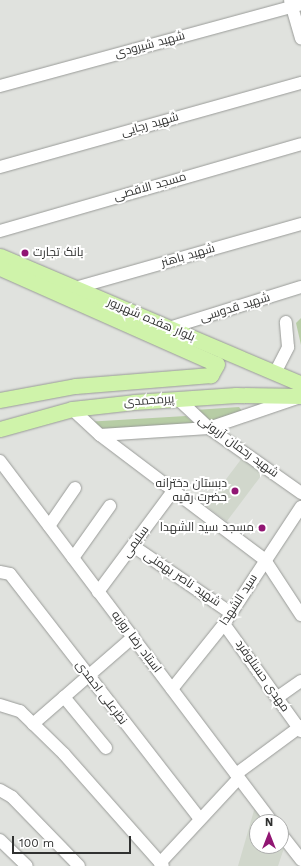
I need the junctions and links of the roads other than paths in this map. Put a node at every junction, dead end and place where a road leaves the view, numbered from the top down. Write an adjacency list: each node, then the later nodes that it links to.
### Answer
1 (294, 4): 2 (street); 4 (street, شهید شیرودی)
2 (301, 38)
3 (301, 83): 6 (street, شهید رجایی)
4 (0, 86)
5 (301, 144): 8 (street, مسجد الاقصی)
6 (0, 167)
7 (301, 224): 12 (street, شهید باهنر)
8 (0, 231)
9 (0, 256): 12 (main road, بلوار هفده شهریور)
10 (0, 268): 15 (main road, بلوار هفده شهریور)
11 (301, 287): 14 (street, شهید قدوسی)
12 (75, 288): 14 (main road, بلوار هفده شهریور)
13 (286, 322): 16 (street)
14 (169, 328): 16 (main road, بلوار هفده شهریور)
15 (216, 361): 20 (main road, پیرمحمدی)
16 (275, 373): 17 (main road, بلوار هفده شهریور)
17 (301, 384)
18 (301, 397): 19 (main road, پیرمحمدی); 22 (street)
19 (178, 399): 21 (main road, پیرمحمدی); 22 (street, شهید رحمان آربونی)
20 (0, 400)
21 (72, 409): 23 (main road, پیرمحمدی); 24 (street)
22 (209, 428): 24 (street); 28 (street, شهید رحمان آربونی)
23 (0, 430)
24 (100, 435): 27 (street)
25 (0, 462): 31 (street, استاد رضا روزبه)
26 (75, 488): 31 (street)
27 (173, 491): 32 (street, سلیمی); 34 (street)
28 (301, 493)
29 (110, 506): 33 (street)
30 (301, 507): 34 (street, سید الشهدا)
31 (49, 526): 33 (street, استاد رضا روزبه)
32 (133, 546): 36 (street, سلیمی); 37 (street, شهید ناصر بهمنی)
33 (72, 558): 36 (street, استاد رضا روزبه)
34 (265, 560): 37 (street, سید الشهدا); 38 (street)
35 (0, 572): 41 (street, نظرعلی احمدی)
36 (98, 592): 40 (street, استاد رضا روزبه)
37 (231, 613): 39 (street, سید الشهدا)
38 (301, 615)
39 (224, 624): 43 (street, سید الشهدا); 45 (street, مهدی حسنلوفرد)
40 (132, 637): 41 (street); 43 (street, استاد رضا روزبه)
41 (88, 676): 44 (street); 53 (street, نظرعلی احمدی)
42 (301, 680): 45 (street)
43 (172, 689): 50 (street, استاد رضا روزبه)
44 (64, 697): 47 (street); 49 (street)
45 (278, 697): 48 (street, مهدی حسنلوفرد)
46 (0, 705): 47 (street)
47 (33, 724): 57 (street)
48 (300, 728): 50 (street)
49 (106, 748)
50 (237, 776): 52 (street, استاد رضا روزبه); 53 (street)
51 (0, 790): 59 (street)
52 (266, 814)
53 (200, 819): 57 (street)
54 (0, 840): 58 (street)
55 (289, 844): 56 (street)
56 (301, 860)
57 (162, 864)
58 (27, 866)
59 (79, 866)

